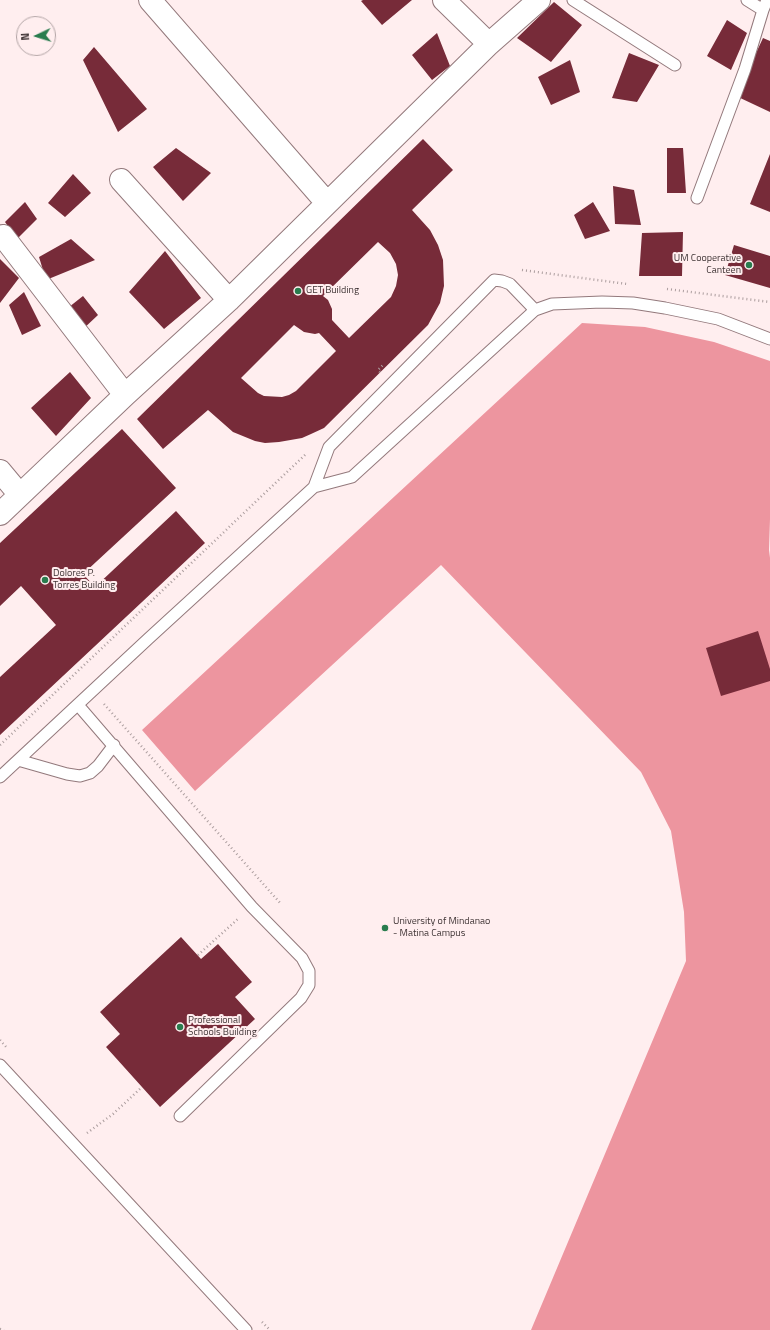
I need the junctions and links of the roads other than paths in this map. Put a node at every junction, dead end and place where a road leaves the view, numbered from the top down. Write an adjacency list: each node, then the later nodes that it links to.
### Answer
1 (150, 0): 11 (street)
2 (444, 0): 7 (street)
3 (539, 0): 7 (street)
4 (573, 0): 8 (lane)
5 (747, 0): 6 (lane)
6 (765, 5): 10 (lane)
7 (489, 44): 11 (street)
8 (675, 65)
9 (121, 180): 13 (street)
10 (697, 198)
11 (327, 203): 13 (street)
12 (3, 236): 16 (street)
13 (229, 300): 16 (street)
14 (535, 310): 15 (lane); 18 (lane); 18 (lane)
15 (770, 339)
16 (125, 395): 19 (street)
17 (0, 471): 19 (street)
18 (314, 487): 21 (lane)
19 (20, 495): 20 (street)
20 (0, 514)
21 (78, 705): 22 (lane); 23 (lane)
22 (114, 745): 23 (lane); 26 (lane)
23 (18, 760): 24 (lane)
24 (0, 777)
25 (0, 1065): 27 (lane)
26 (180, 1116)
27 (246, 1330)

